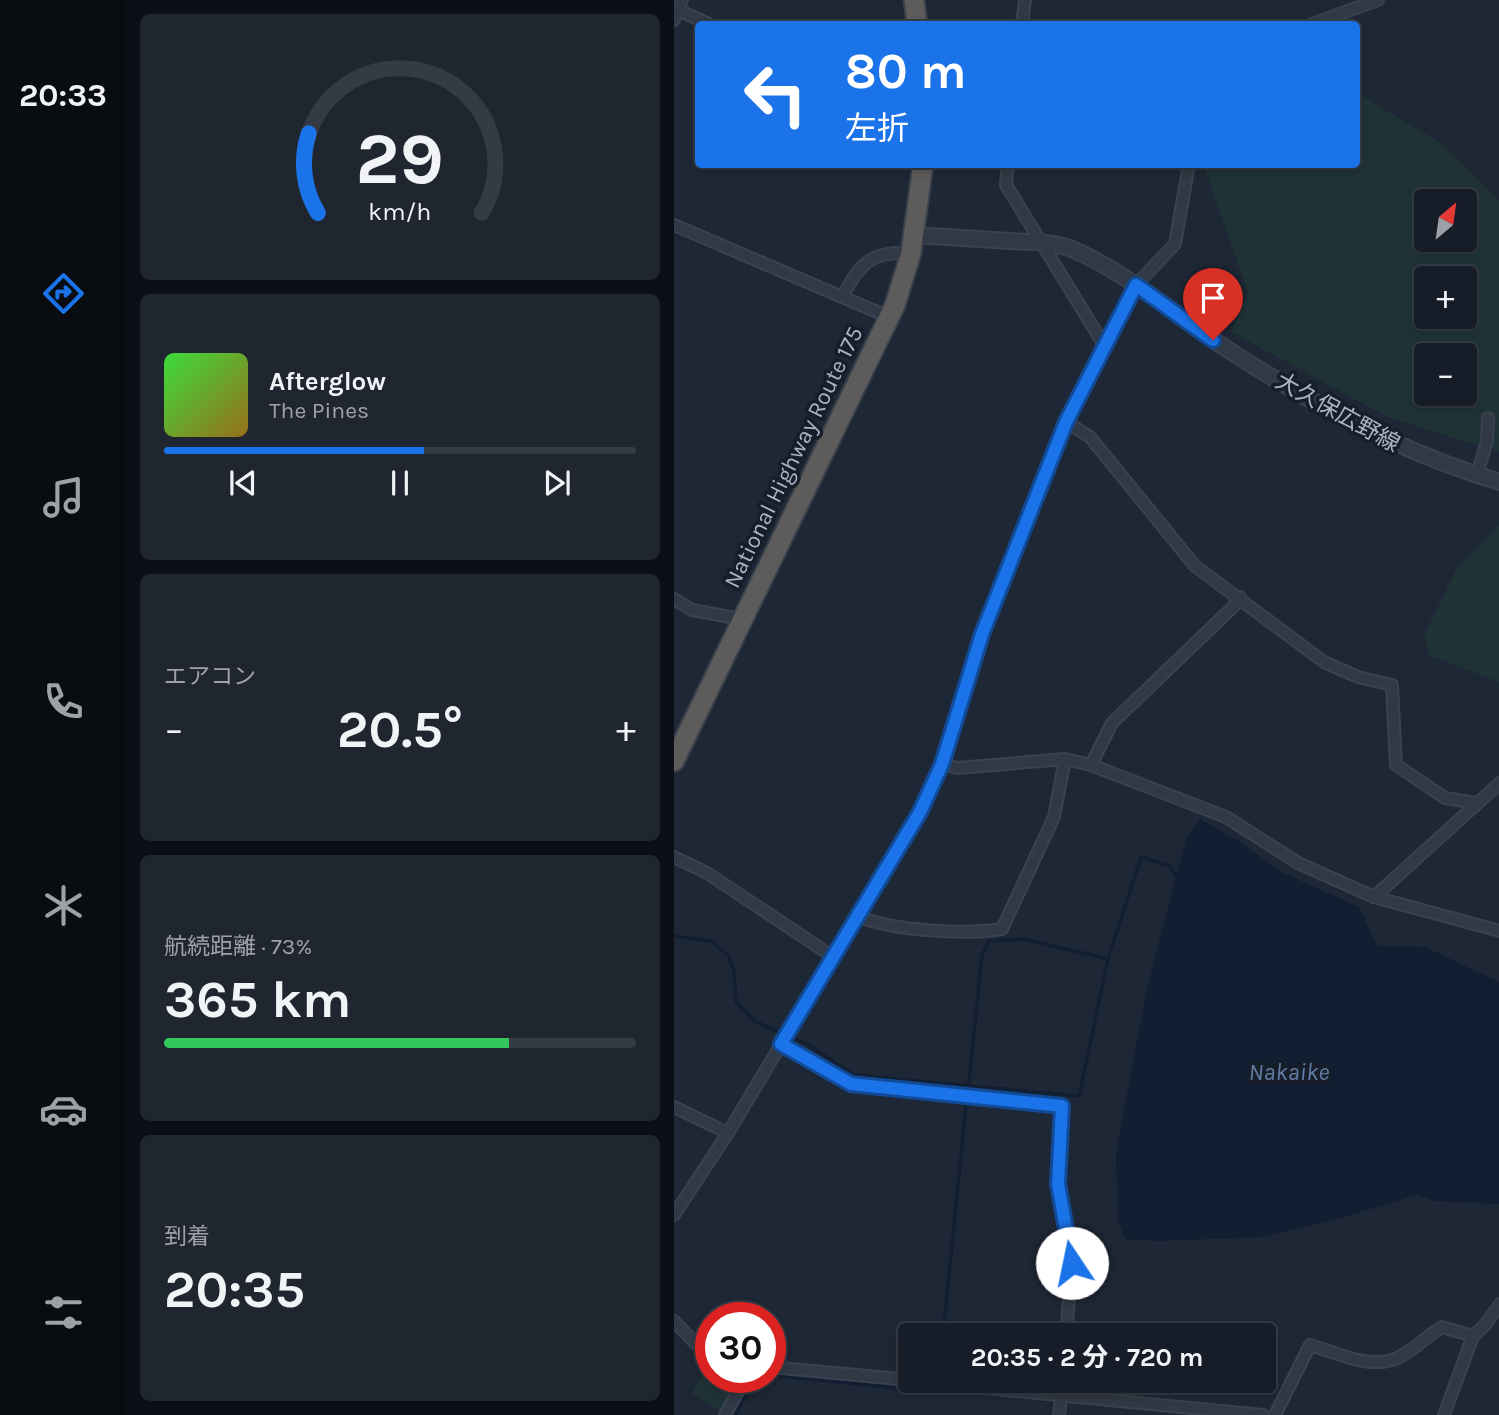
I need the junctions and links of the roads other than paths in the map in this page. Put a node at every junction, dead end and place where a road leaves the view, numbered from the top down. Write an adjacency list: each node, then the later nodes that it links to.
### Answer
1 (914, 0): 6 (highway)
2 (1026, 0): 7 (street)
3 (1378, 0): 8 (street)
4 (678, 10): 5 (street)
5 (702, 21)
6 (917, 21)
7 (1022, 21)
8 (1320, 21)
9 (922, 168): 14 (highway, National Highway Route 175)
10 (1008, 168): 13 (street)
11 (1188, 168): 15 (street)
12 (674, 225): 16 (street)
13 (1042, 243): 14 (street, 大久保広野線); 15 (street, 大久保広野線); 18 (street)
14 (913, 244): 16 (street); 17 (highway, National Highway Route 175)
15 (1136, 285): 18 (street); 21 (street, 大久保広野線)
16 (842, 297): 17 (street)
17 (889, 317): 25 (highway, National Highway Route 175)
18 (1104, 345): 20 (street)
19 (1488, 418): 21 (street)
20 (1066, 422): 23 (street); 28 (street)
21 (1477, 475): 22 (street, 大久保広野線)
22 (1499, 482)
23 (1240, 597): 29 (street); 31 (street)
24 (674, 599): 25 (street)
25 (741, 619): 27 (highway, National Highway Route 175)
26 (1065, 759): 28 (street); 29 (street); 34 (street)
27 (674, 761)
28 (942, 764): 34 (street)
29 (1091, 765): 33 (street)
30 (1499, 783): 31 (street)
31 (1476, 803): 33 (street)
32 (674, 857): 36 (street)
33 (1374, 897): 35 (street)
34 (857, 916): 36 (street)
35 (1499, 931)
36 (832, 957): 37 (street)
37 (781, 1044): 39 (street); 43 (street)
38 (674, 1107): 39 (street)
39 (728, 1133): 40 (street)
40 (674, 1215)
41 (1499, 1304): 44 (street)
42 (674, 1321): 45 (street)
43 (1067, 1323)
44 (1473, 1336): 54 (street); 55 (street)
45 (695, 1343)
46 (786, 1369): 47 (street)
47 (898, 1380)
48 (737, 1393): 51 (street)
49 (1040, 1393): 50 (street)
50 (1061, 1395): 52 (street); 53 (street)
51 (725, 1415)
52 (1059, 1415)
53 (1263, 1415)
54 (1275, 1415)
55 (1444, 1415)

